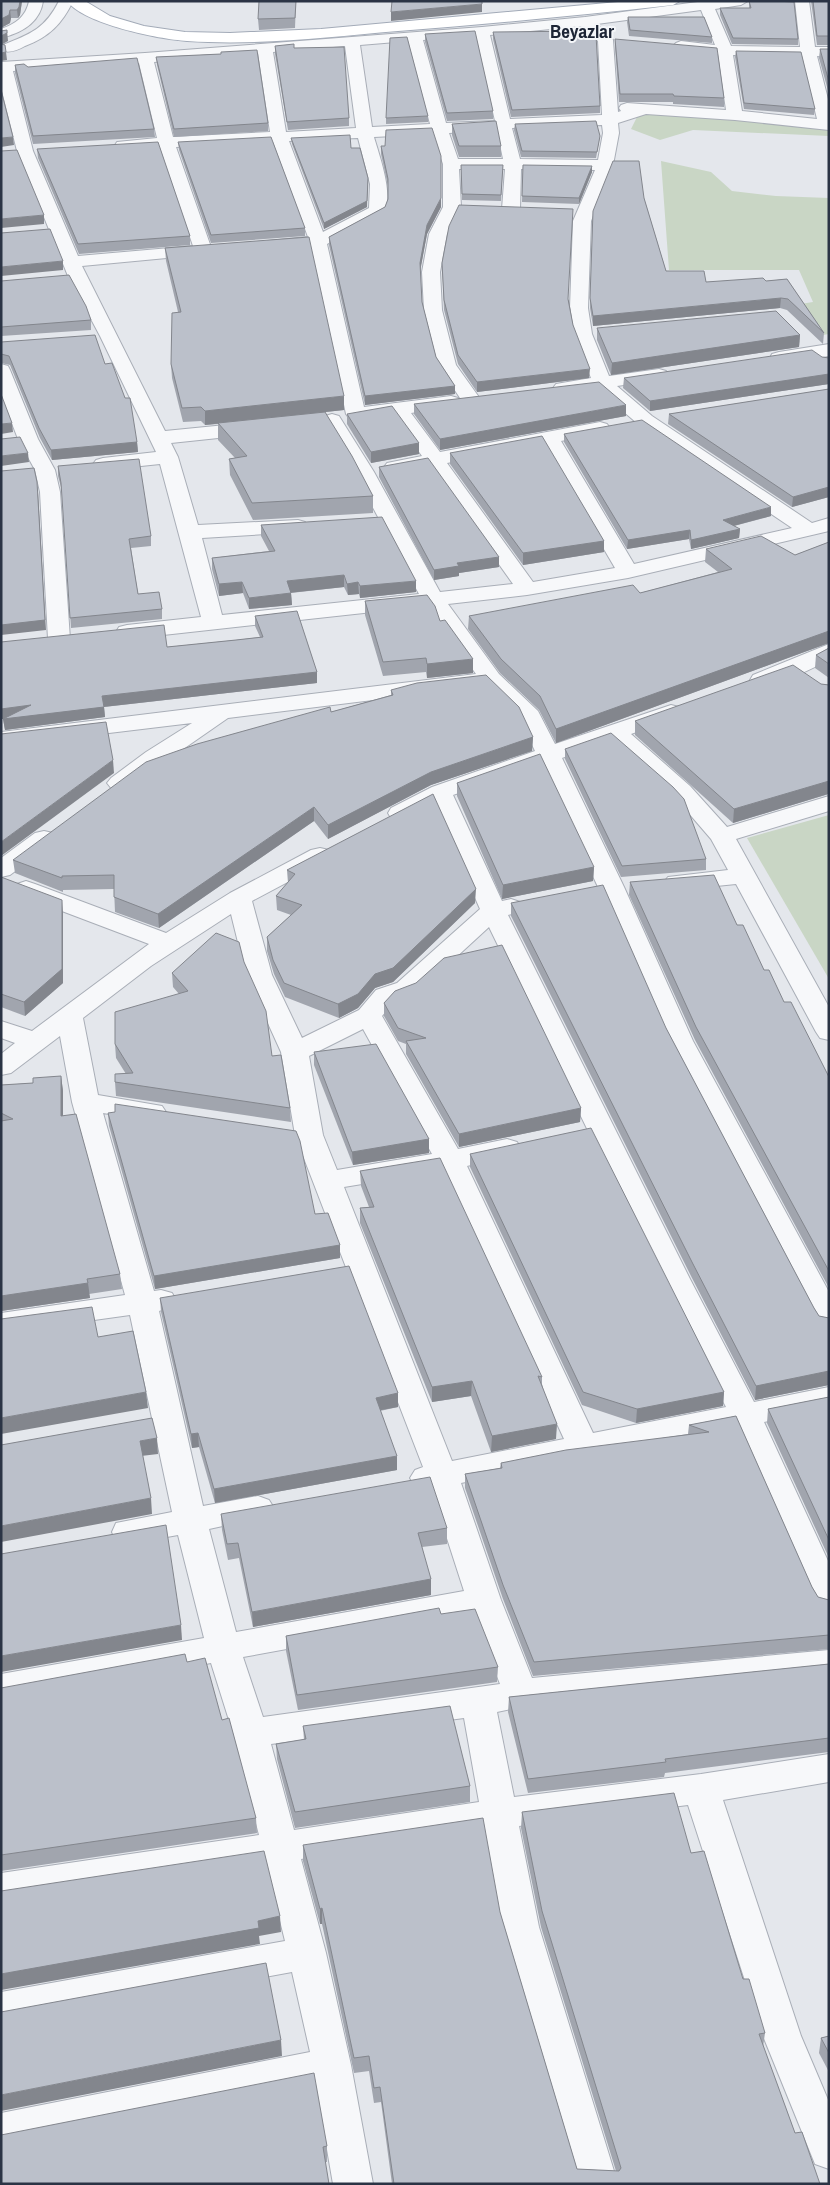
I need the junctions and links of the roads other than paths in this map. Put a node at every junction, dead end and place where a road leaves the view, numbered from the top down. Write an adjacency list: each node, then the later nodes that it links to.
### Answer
1 (36, 1): 14 (street)
2 (66, 1): 23 (street)
3 (74, 1): 18 (main road)
4 (588, 1): 12 (main road)
5 (673, 1): 18 (main road)
6 (741, 1): 11 (street)
7 (751, 1): 8 (street)
8 (759, 2)
9 (785, 2): 10 (street)
10 (802, 2): 28 (street)
11 (707, 6): 13 (street); 27 (street)
12 (130, 11)
13 (585, 21): 16 (street); 20 (street)
14 (20, 27): 15 (street); 23 (street)
15 (1, 28)
16 (482, 31): 17 (street); 36 (street)
17 (414, 35): 19 (street); 37 (street)
18 (230, 38): 21 (street)
19 (352, 40): 26 (street); 38 (street)
20 (604, 40): 22 (street); 33 (street)
21 (126, 42)
22 (623, 42)
23 (4, 43): 24 (street)
24 (48, 46)
25 (670, 46): 27 (street)
26 (266, 48): 30 (street); 39 (street)
27 (725, 50): 28 (street); 34 (street)
28 (808, 51): 29 (street); 32 (street)
29 (829, 52)
30 (144, 58): 31 (street); 40 (street)
31 (3, 67): 43 (street)
32 (823, 85): 35 (street)
33 (610, 113): 34 (street); 36 (street); 45 (street)
34 (736, 115): 35 (street)
35 (827, 124)
36 (503, 125): 37 (street); 46 (street)
37 (439, 128): 38 (street); 44 (street)
38 (364, 132): 39 (street); 56 (street)
39 (280, 136): 40 (street); 56 (street)
40 (166, 142): 41 (street); 59 (street)
41 (109, 146)
42 (44, 150): 43 (street)
43 (17, 152): 54 (street)
44 (451, 164): 46 (street); 47 (street)
45 (605, 165): 46 (street); 53 (street)
46 (513, 166): 50 (street)
47 (452, 207): 48 (street); 73 (street)
48 (472, 208)
49 (492, 208): 50 (street)
50 (511, 209): 51 (street)
51 (530, 210)
52 (566, 211): 53 (street)
53 (585, 211): 63 (street)
54 (59, 230): 55 (street); 60 (street)
55 (40, 232)
56 (318, 242): 57 (street); 74 (street)
57 (260, 246)
58 (222, 249): 59 (street)
59 (203, 250): 60 (street)
60 (74, 269): 61 (street); 65 (street)
61 (58, 278)
62 (602, 332): 63 (street)
63 (583, 334): 71 (street)
64 (798, 334): 67 (street)
65 (109, 336): 66 (street); 78 (street)
66 (89, 337)
67 (824, 355): 68 (street)
68 (758, 361)
69 (1, 370): 82 (street)
70 (680, 372): 71 (street)
71 (603, 384): 72 (street); 76 (street)
72 (546, 390)
73 (398, 408): 74 (street); 81 (street)
74 (356, 414): 83 (street)
75 (674, 415): 76 (street)
76 (629, 423): 79 (street); 85 (street)
77 (274, 426): 78 (street)
78 (158, 438): 80 (street)
79 (550, 438): 81 (street); 87 (street)
80 (168, 457): 82 (street); 86 (street)
81 (434, 460): 83 (street); 88 (street)
82 (55, 468): 92 (street)
83 (364, 472): 89 (street)
84 (314, 525): 86 (street)
85 (819, 527): 87 (street)
86 (190, 532): 90 (street)
87 (628, 572): 88 (street)
88 (527, 590): 89 (street)
89 (436, 600): 90 (street); 95 (street)
90 (213, 623): 91 (street)
91 (108, 634)
92 (59, 639)
93 (829, 651): 94 (street)
94 (795, 668): 96 (street); 97 (street)
95 (492, 679): 99 (street); 102 (street)
96 (817, 684)
97 (741, 687)
98 (696, 703): 100 (street)
99 (226, 712): 101 (street); 104 (street)
100 (615, 732): 102 (street); 108 (street)
101 (1, 739)
102 (549, 754): 103 (street); 113 (street)
103 (440, 792): 106 (street); 117 (street)
104 (101, 797)
105 (829, 803): 108 (street)
106 (378, 824)
107 (62, 825): 110 (street)
108 (722, 836): 111 (street)
109 (343, 843): 115 (street)
110 (1, 870)
111 (743, 876): 113 (street); 122 (street)
112 (1, 879): 118 (street)
113 (611, 887): 114 (street); 139 (street)
114 (584, 893)
115 (239, 898): 118 (street); 124 (street)
116 (530, 903): 117 (street)
117 (493, 910): 120 (street); 128 (street)
118 (169, 942): 119 (street)
119 (69, 1015): 123 (street); 126 (street)
120 (369, 1016): 124 (street); 133 (street)
121 (1, 1029): 123 (street)
122 (829, 1032)
123 (35, 1041): 125 (street)
124 (295, 1052): 131 (street)
125 (1, 1066)
126 (86, 1102): 127 (street); 138 (street)
127 (174, 1115)
128 (600, 1128): 130 (street); 142 (street)
129 (280, 1131): 131 (street)
130 (572, 1134)
131 (309, 1135): 134 (street)
132 (534, 1142): 133 (street)
133 (450, 1160): 134 (street); 143 (street)
134 (326, 1181): 135 (street)
135 (360, 1266): 136 (street); 144 (street)
136 (332, 1271)
137 (190, 1295): 138 (street)
138 (142, 1303): 140 (street); 147 (street)
139 (829, 1321)
140 (1, 1323)
141 (829, 1398): 142 (street)
142 (746, 1416): 143 (street); 150 (street)
143 (584, 1448): 144 (street)
144 (442, 1475): 145 (street); 149 (street)
145 (394, 1484)
146 (287, 1503): 147 (street)
147 (190, 1520): 148 (street); 151 (street)
148 (96, 1538)
149 (484, 1600): 151 (street); 154 (street)
150 (829, 1600)
151 (224, 1646): 153 (street); 156 (street)
152 (829, 1664): 154 (street)
153 (1, 1688)
154 (521, 1693): 155 (street)
155 (478, 1702): 156 (street); 159 (street)
156 (252, 1733): 160 (street)
157 (829, 1768): 158 (street)
158 (702, 1788): 159 (street); 166 (street)
159 (500, 1814): 160 (street); 168 (street)
160 (280, 1846): 161 (street); 162 (street)
161 (1, 1889)
162 (307, 1953): 163 (street); 164 (street)
163 (1, 2009)
164 (332, 2065): 165 (street); 167 (street)
165 (1, 2132)
166 (829, 2151)
167 (353, 2184)
168 (598, 2184)

